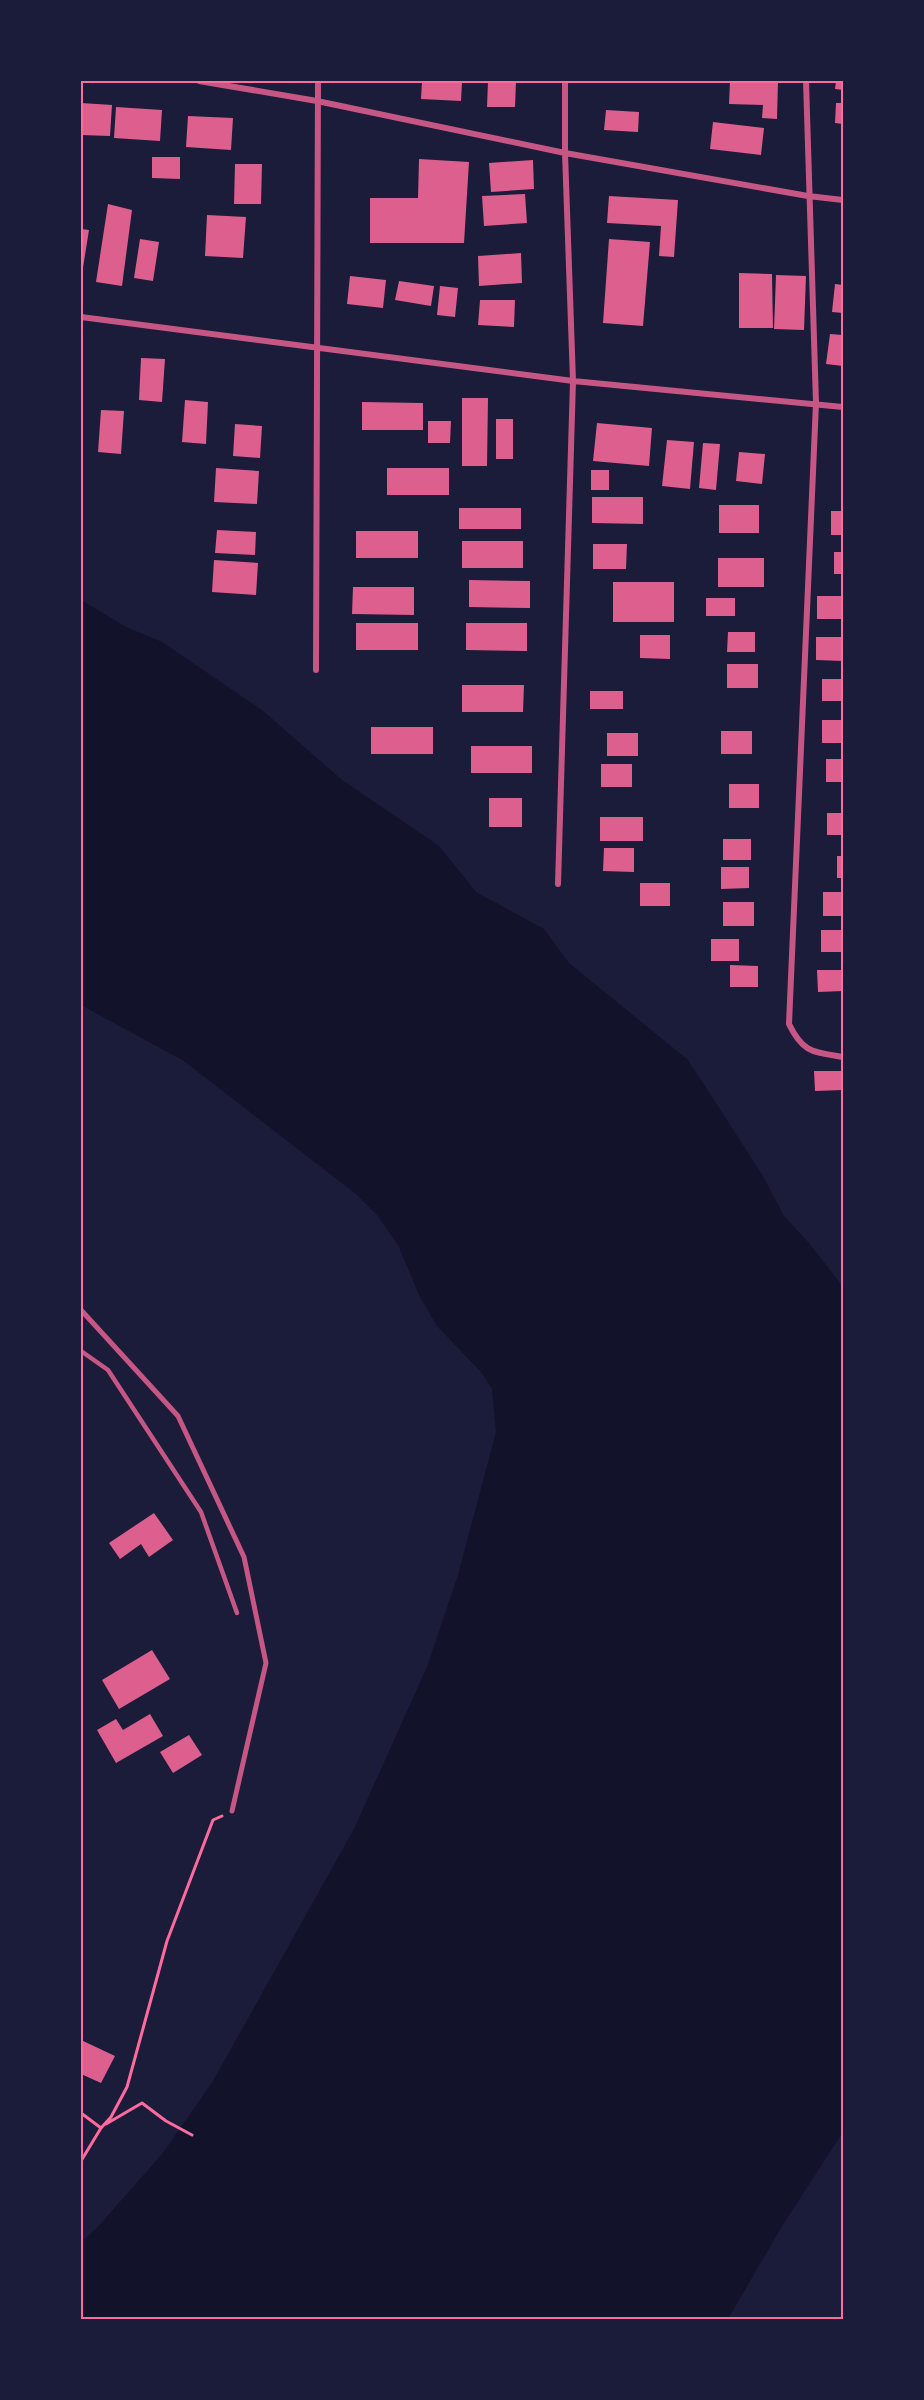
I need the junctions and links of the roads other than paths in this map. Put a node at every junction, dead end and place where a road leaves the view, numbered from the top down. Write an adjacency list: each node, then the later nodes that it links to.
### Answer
1 (199, 81): 5 (street)
2 (318, 81): 5 (street)
3 (565, 81): 6 (street)
4 (806, 81): 7 (street)
5 (317, 101): 6 (street); 10 (street)
6 (565, 153): 7 (street); 11 (street)
7 (808, 196): 8 (street); 12 (street)
8 (843, 200)
9 (81, 317): 10 (street)
10 (318, 348): 11 (street); 14 (street)
11 (573, 381): 12 (street); 15 (street)
12 (816, 404): 13 (street); 16 (street)
13 (843, 407)
14 (316, 670)
15 (558, 884)
16 (843, 1057)
17 (81, 1310): 20 (street)
18 (81, 1351): 19 (lane)
19 (237, 1614)
20 (232, 1811)

